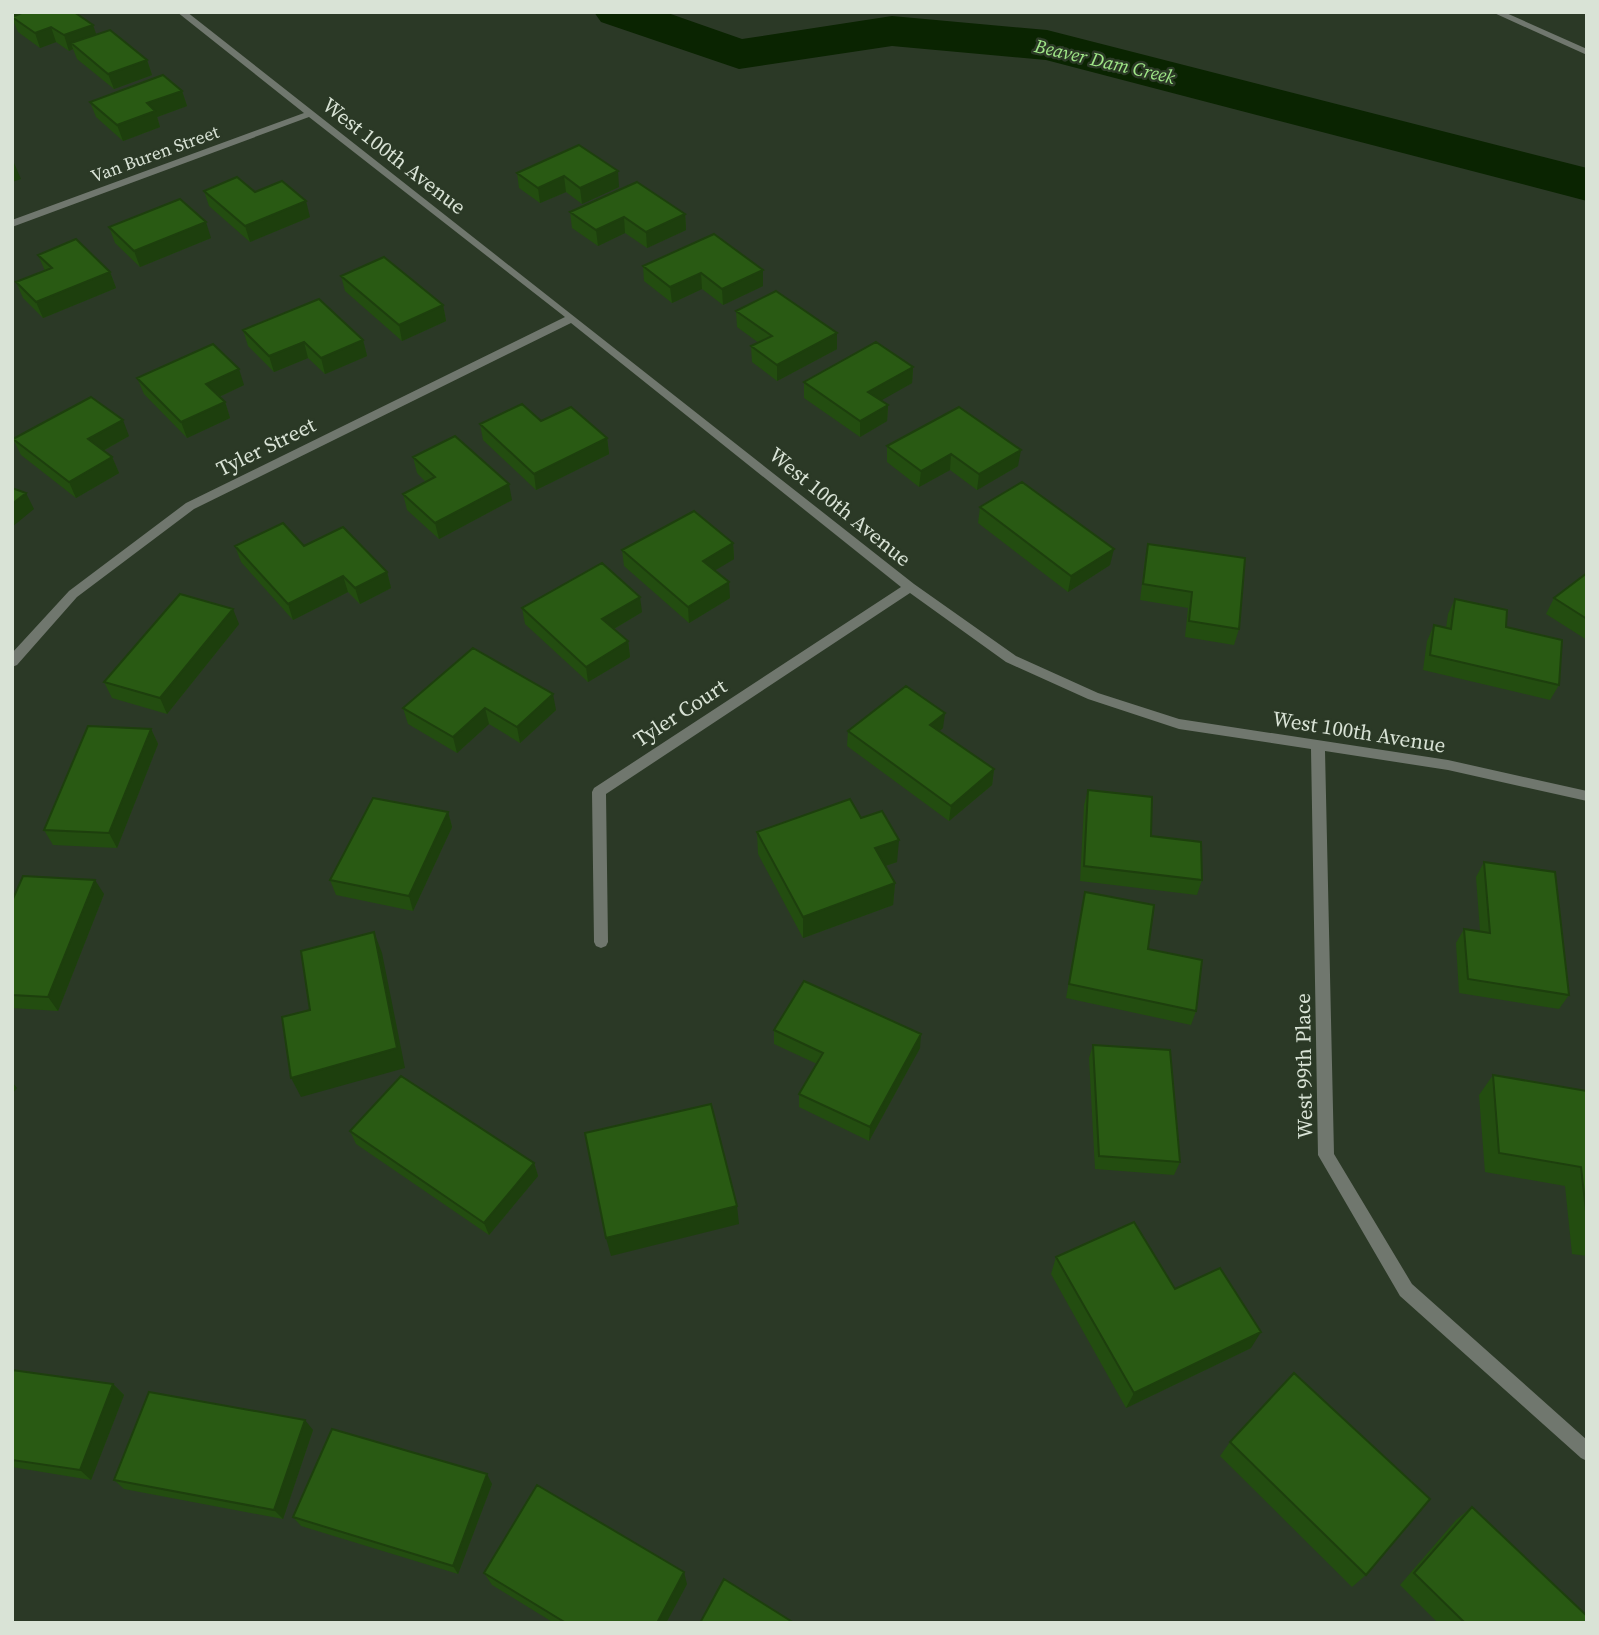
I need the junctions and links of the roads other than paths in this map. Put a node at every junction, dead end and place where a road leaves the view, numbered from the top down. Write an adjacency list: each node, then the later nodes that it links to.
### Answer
1 (181, 12): 4 (street, West 100th Avenue)
2 (1496, 12): 3 (street)
3 (1587, 52)
4 (309, 114): 5 (street, Van Buren Street); 6 (street, West 100th Avenue)
5 (12, 224)
6 (572, 318): 7 (street, West 100th Avenue); 8 (street, Tyler Street)
7 (910, 587): 9 (street, West 100th Avenue); 11 (street, Tyler Court)
8 (12, 662)
9 (1318, 746): 10 (street, West 100th Avenue); 12 (street, West 99th Place)
10 (1587, 796)
11 (601, 942)
12 (1587, 1452)

